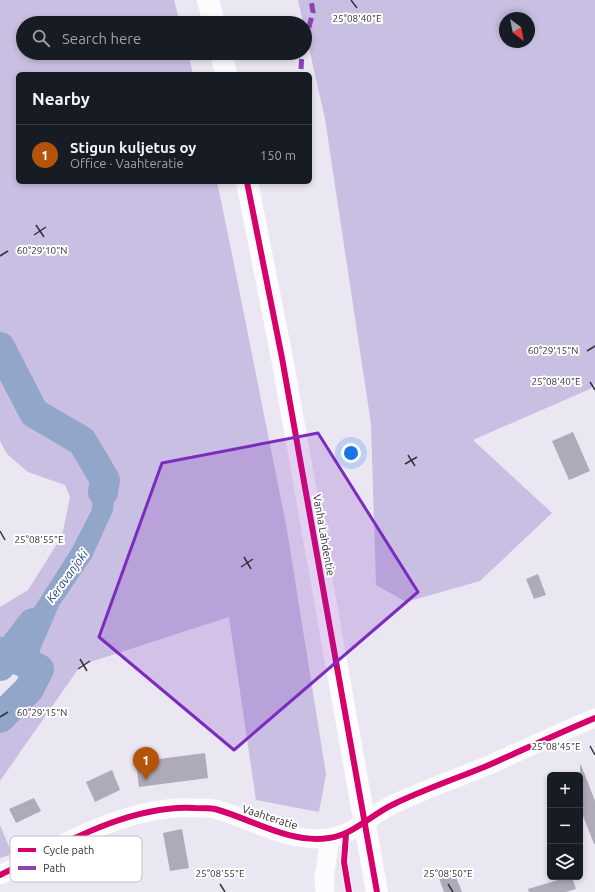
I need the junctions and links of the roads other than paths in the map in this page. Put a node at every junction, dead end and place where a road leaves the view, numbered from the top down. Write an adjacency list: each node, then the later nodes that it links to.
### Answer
1 (208, 0): 2 (main road)
2 (212, 16)
3 (223, 60): 4 (main road)
4 (226, 72)
5 (247, 184): 7 (main road, Vanha Lahdentie)
6 (595, 718): 7 (street, Vaahteratie)
7 (364, 822): 9 (street, Vaahteratie); 13 (main road, Vanha Lahdentie)
8 (80, 836): 9 (street, Vaahteratie)
9 (330, 838): 12 (street)
10 (10, 870): 11 (street, Vaahteratie)
11 (0, 875)
12 (325, 892)
13 (377, 892)

